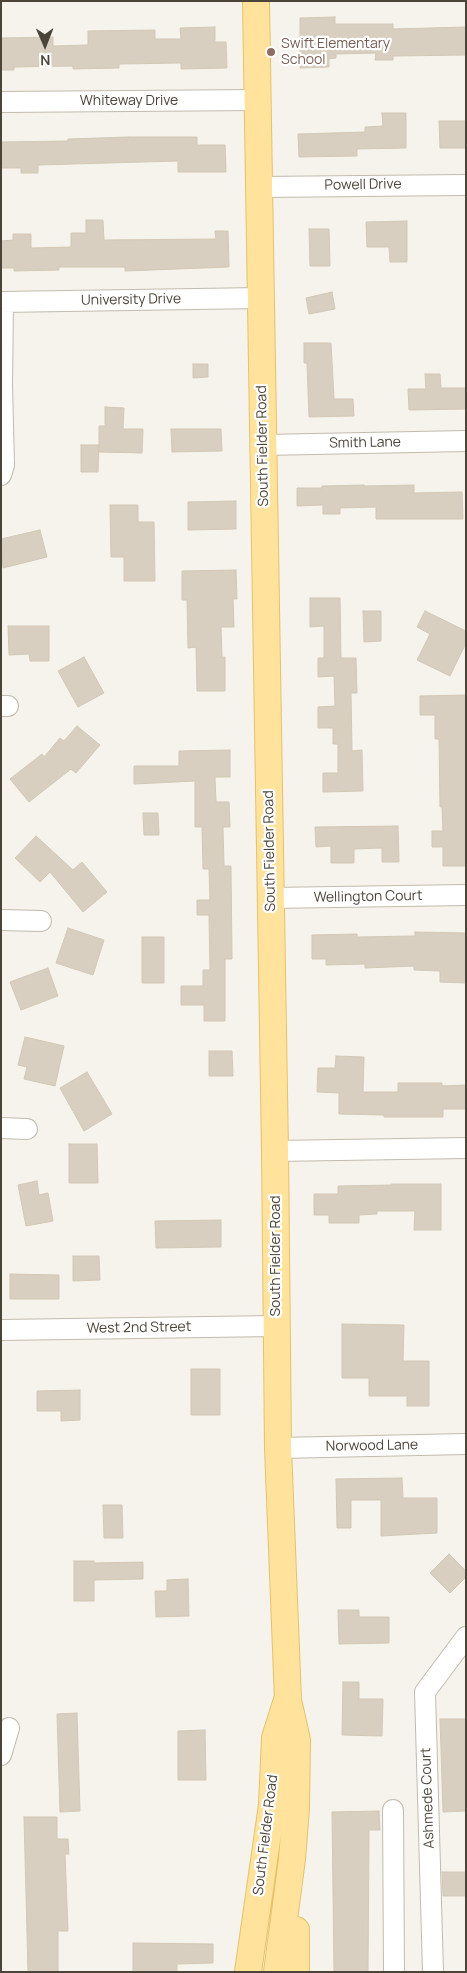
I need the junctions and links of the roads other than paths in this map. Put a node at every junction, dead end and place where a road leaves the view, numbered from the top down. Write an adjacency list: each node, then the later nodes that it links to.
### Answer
1 (256, 1): 2 (main road, South Fielder Road)
2 (257, 100): 3 (street, Whiteway Drive); 5 (main road, South Fielder Road)
3 (1, 102)
4 (466, 185): 5 (street, Powell Drive)
5 (260, 187): 6 (main road, South Fielder Road)
6 (261, 298): 7 (street, University Drive); 9 (main road, South Fielder Road)
7 (2, 302): 10 (street)
8 (466, 441): 9 (street, Smith Lane)
9 (263, 445): 12 (main road, South Fielder Road)
10 (1, 475)
11 (466, 895): 12 (street, Wellington Court)
12 (270, 898): 18 (main road, South Fielder Road)
13 (1, 920): 14 (street)
14 (41, 921)
15 (1, 1128): 16 (street)
16 (27, 1129)
17 (466, 1148): 18 (street)
18 (275, 1151): 19 (main road, South Fielder Road)
19 (276, 1326): 20 (street, West 2nd Street); 22 (main road, South Fielder Road)
20 (1, 1330)
21 (466, 1444): 22 (street, Norwood Lane)
22 (278, 1448): 24 (main road, South Fielder Road)
23 (466, 1637): 33 (street, Ashmede Court)
24 (288, 1700): 27 (main road, South Fielder Road); 29 (main road, South Fielder Road)
25 (9, 1728): 26 (street)
26 (1, 1755)
27 (296, 1808): 30 (main road, South Fielder Road); 31 (main road)
28 (393, 1810): 32 (street)
29 (248, 1972)
30 (277, 1972)
31 (296, 1972)
32 (394, 1972)
33 (433, 1972)

